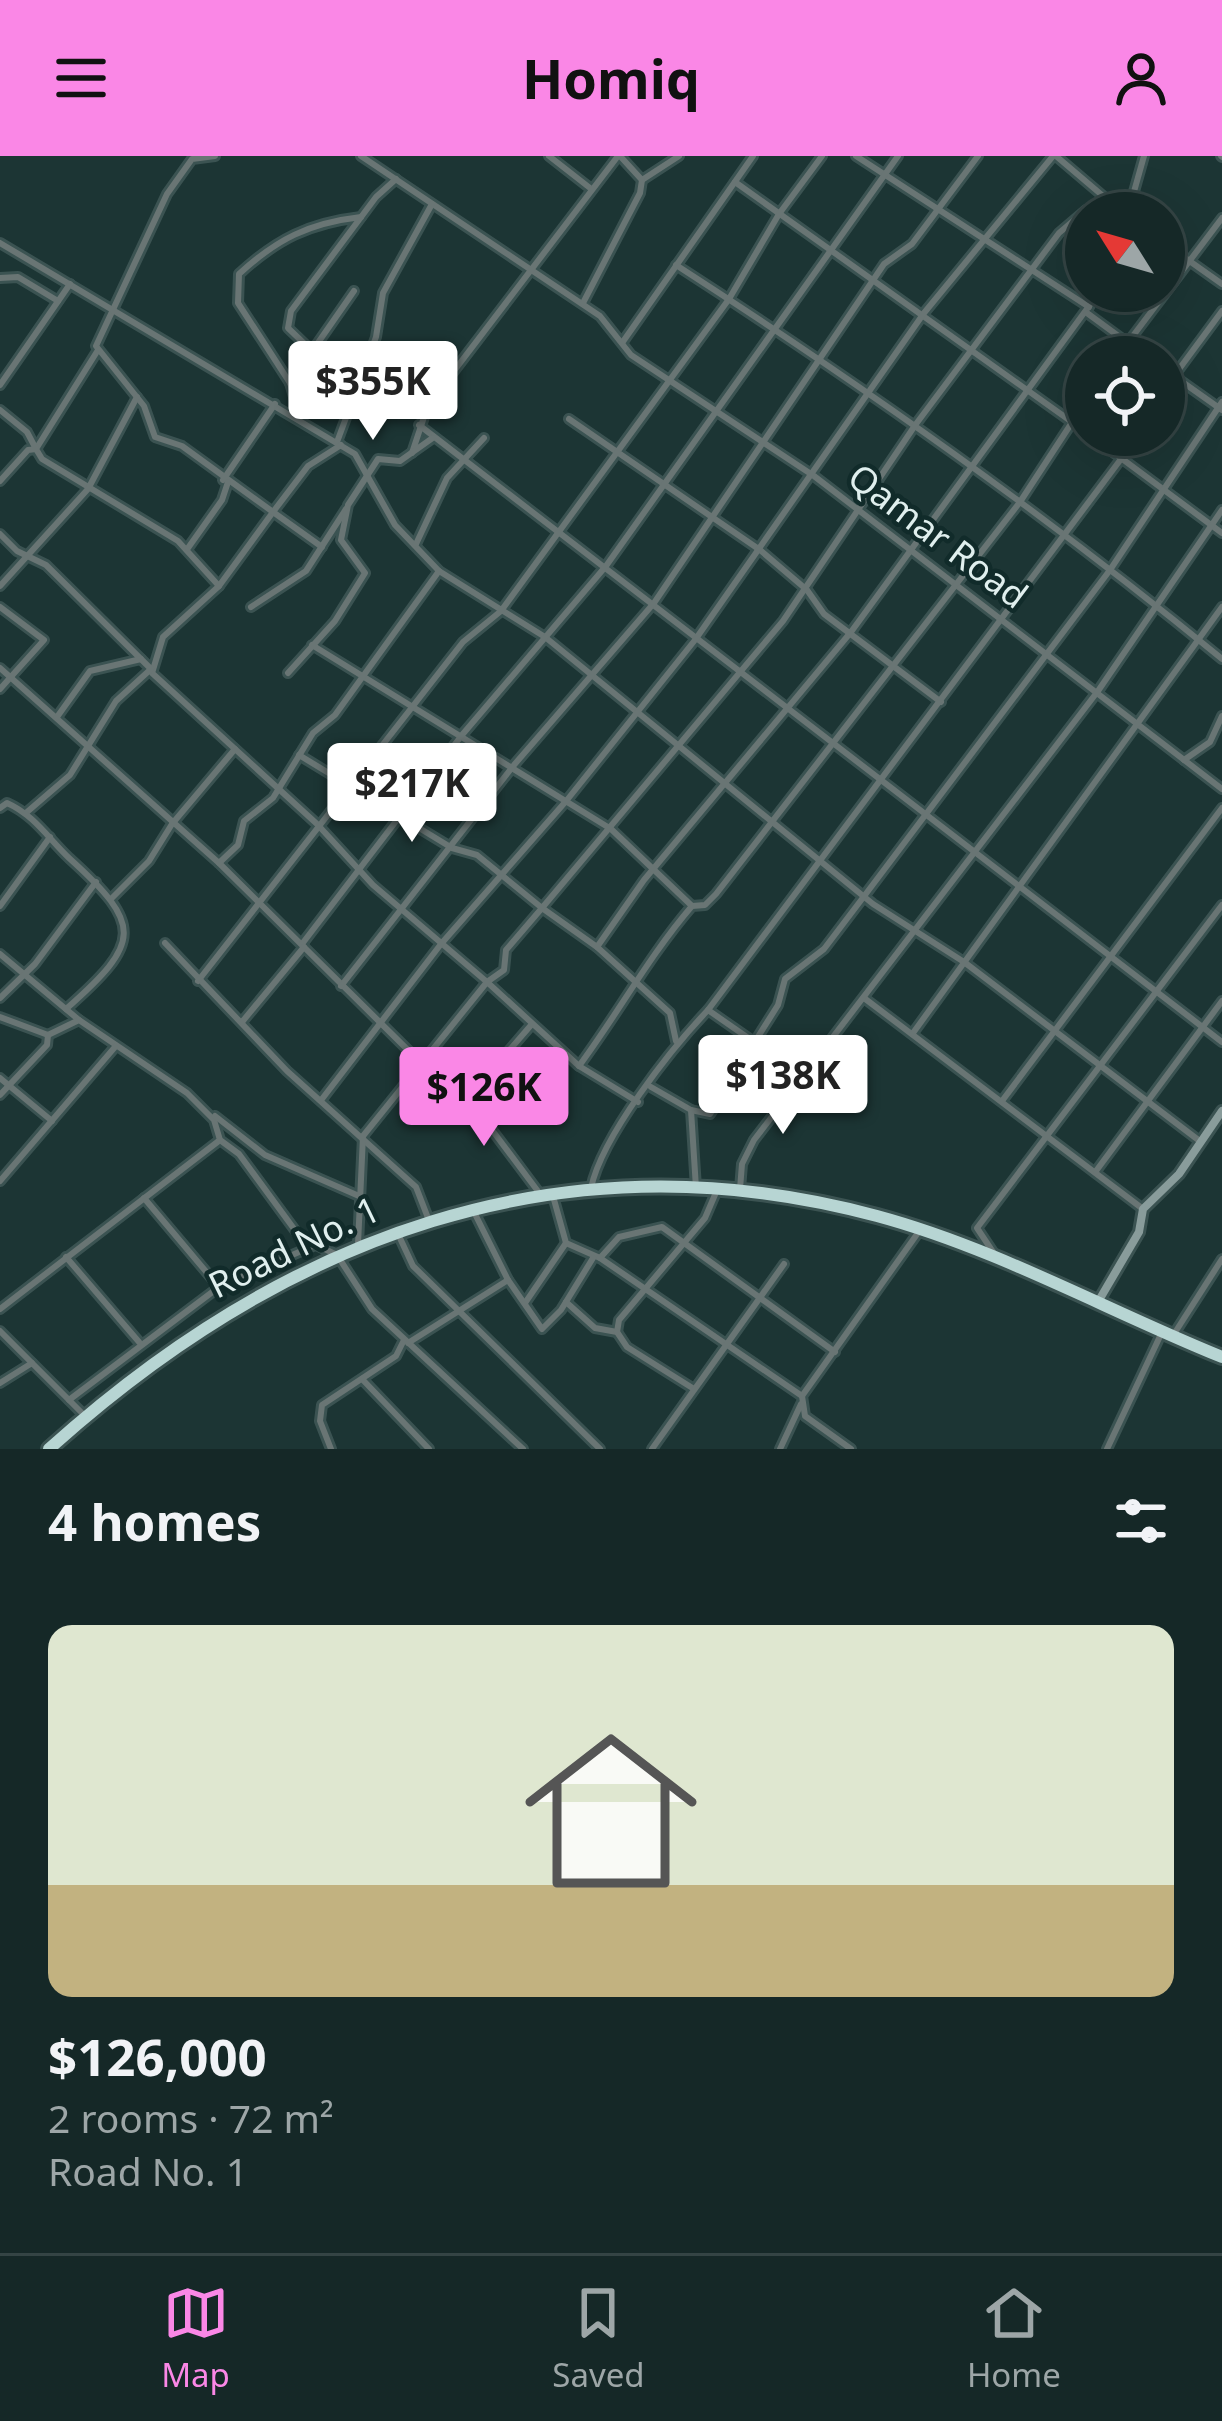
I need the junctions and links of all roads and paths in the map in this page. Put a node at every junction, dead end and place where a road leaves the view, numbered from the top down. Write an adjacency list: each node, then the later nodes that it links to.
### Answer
1 (215, 156): 13 (street)
2 (361, 156): 15 (street, Qamar Road)
3 (549, 156): 18 (street)
4 (619, 156): 16 (street); 18 (street)
5 (679, 156): 16 (street)
6 (753, 156): 17 (street)
7 (822, 156): 23 (street)
8 (856, 156): 14 (street)
9 (898, 156): 14 (street)
10 (978, 156): 22 (street)
11 (1054, 156): 19 (street); 27 (street)
12 (1144, 156): 20 (street)
13 (193, 158): 44 (street)
14 (885, 174): 22 (street); 29 (street)
15 (396, 179): 21 (street, Qamar Road); 24 (street)
16 (642, 180): 43 (street)
17 (735, 182): 23 (street); 32 (street)
18 (590, 188): 33 (street)
19 (1098, 192)
20 (1132, 192)
21 (432, 204): 33 (street, Qamar Road); 78 (street)
22 (938, 207): 27 (street); 36 (street)
23 (779, 214): 29 (street); 41 (street)
24 (361, 217): 55 (street); 59 (street)
25 (1222, 218): 31 (street)
26 (1065, 229): 34 (street)
27 (987, 237): 34 (street); 48 (street)
28 (0, 243): 37 (street)
29 (829, 248): 36 (street); 49 (street)
30 (1185, 257): 31 (street)
31 (1189, 260): 38 (street); 51 (street)
32 (676, 265): 41 (street); 52 (street)
33 (530, 268): 43 (street, Qamar Road); 73 (street)
34 (1035, 270): 40 (street); 53 (street)
35 (0, 278): 42 (street)
36 (874, 279): 48 (street); 56 (street)
37 (70, 284): 42 (street); 44 (street)
38 (1222, 284)
39 (354, 291): 55 (street)
40 (1065, 293)
41 (729, 299): 49 (street); 58 (street)
42 (58, 301): 61 (street)
43 (583, 304): 52 (street, Qamar Road)
44 (111, 310): 54 (street); 65 (street)
45 (1222, 311): 57 (street)
46 (1086, 312): 62 (street)
47 (1090, 312): 50 (street)
48 (924, 314): 53 (street); 63 (street)
49 (775, 328): 56 (street); 68 (street)
50 (1119, 336)
51 (1132, 336)
52 (620, 339): 58 (street, Qamar Road)
53 (974, 348): 62 (street); 72 (street)
54 (98, 350): 64 (street); 79 (street)
55 (312, 351): 59 (street)
56 (819, 363): 63 (street); 77 (street)
57 (1185, 366)
58 (671, 378): 68 (street, Qamar Road); 81 (street)
59 (290, 383): 70 (street)
60 (1185, 383): 66 (street)
61 (0, 385)
62 (1024, 389): 69 (street); 86 (street)
63 (870, 394): 72 (street); 88 (street)
64 (137, 397): 90 (street); 93 (street)
65 (275, 404): 70 (street); 90 (street)
66 (1220, 406): 92 (street)
67 (0, 410): 79 (street)
68 (717, 411): 77 (street, Qamar Road); 91 (street)
69 (1065, 416)
70 (301, 417): 78 (street)
71 (569, 419): 81 (street)
72 (916, 424): 86 (street); 96 (street)
73 (419, 425): 75 (street); 80 (street)
74 (1065, 432): 94 (street)
75 (434, 437): 80 (street); 84 (street)
76 (484, 438): 84 (street)
77 (766, 442): 88 (street, Qamar Road); 99 (street)
78 (339, 444): 87 (street); 98 (street)
79 (36, 449): 89 (street); 93 (street)
80 (412, 453): 87 (street)
81 (618, 454): 91 (street); 101 (street)
82 (1115, 456): 85 (street)
83 (1123, 456): 85 (street)
84 (462, 460): 101 (street); 105 (street)
85 (1120, 460): 92 (street); 104 (street)
86 (972, 469): 94 (street); 109 (street)
87 (366, 475): 95 (street); 105 (street)
88 (814, 476): 96 (street, Qamar Road); 108 (street)
89 (0, 481)
90 (225, 481): 98 (street); 106 (street)
91 (664, 486): 99 (street); 111 (street)
92 (1166, 488): 100 (street); 112 (street)
93 (88, 489): 106 (street); 110 (street)
94 (1020, 502): 104 (street); 116 (street)
95 (348, 505): 107 (street); 129 (street)
96 (858, 509): 109 (street, Qamar Road); 117 (street)
97 (1222, 510): 100 (street)
98 (273, 512): 107 (street); 115 (street)
99 (712, 519): 108 (street); 118 (street)
100 (1211, 525): 102 (street); 121 (street)
101 (560, 531): 111 (street); 123 (street)
102 (1222, 532)
103 (0, 534): 110 (street)
104 (1067, 534): 112 (street); 124 (street)
105 (416, 544): 113 (street)
106 (188, 548): 115 (street)
107 (322, 548): 120 (street)
108 (760, 550): 117 (street); 127 (street)
109 (910, 550): 116 (street, Qamar Road); 125 (street)
110 (31, 555): 114 (street); 131 (street)
111 (605, 566): 118 (street); 126 (street)
112 (1110, 570): 121 (street); 130 (street)
113 (439, 571): 123 (street); 140 (street)
114 (0, 586)
115 (218, 586): 135 (street)
116 (956, 586): 124 (street, Qamar Road); 133 (street)
117 (807, 590): 125 (street); 138 (street)
118 (654, 603): 127 (street); 137 (street)
119 (0, 607): 139 (street)
120 (251, 607)
121 (1157, 607): 128 (street); 142 (street)
122 (1222, 608): 128 (street)
123 (501, 610): 126 (street); 144 (street)
124 (1004, 621): 130 (street, Qamar Road); 143 (street)
125 (850, 632): 133 (street); 145 (street)
126 (545, 638): 137 (street); 150 (street)
127 (695, 640): 138 (street); 146 (street)
128 (1199, 640): 132 (street); 149 (street)
129 (312, 645): 136 (street); 140 (street)
130 (1048, 654): 142 (street, Qamar Road); 167 (street)
131 (141, 659): 135 (street); 148 (street)
132 (1222, 659)
133 (896, 666): 143 (street); 152 (street)
134 (0, 668): 139 (street)
135 (151, 669): 151 (street); 153 (street)
136 (288, 674)
137 (592, 675): 146 (street); 157 (street)
138 (741, 675): 145 (street); 154 (street)
139 (8, 676): 141 (street); 148 (street)
140 (360, 676): 144 (street); 155 (street)
141 (0, 688)
142 (1099, 691): 149 (street, Qamar Road); 175 (street)
143 (941, 702): 158 (street)
144 (413, 706): 150 (street); 160 (street)
145 (788, 710): 152 (street); 159 (street)
146 (637, 712): 154 (street); 163 (street)
147 (1222, 716): 156 (street)
148 (57, 717): 151 (street)
149 (1141, 725): 156 (street, Qamar Road); 182 (street)
150 (462, 735): 157 (street); 168 (street)
151 (89, 743): 166 (street); 170 (street)
152 (835, 745): 158 (street); 169 (street)
153 (235, 749): 162 (street); 170 (street)
154 (681, 749): 159 (street); 172 (street)
155 (299, 755): 160 (street); 162 (street)
156 (1184, 760): 161 (street, Qamar Road)
157 (514, 765): 163 (street); 174 (street)
158 (881, 782): 167 (street); 176 (street)
159 (727, 786): 169 (street); 179 (street)
160 (349, 787): 168 (street); 171 (street)
161 (1222, 789)
162 (280, 790): 171 (street); 177 (street)
163 (567, 800): 172 (street); 180 (street)
164 (0, 808): 166 (street)
165 (1222, 808): 197 (street)
166 (28, 812): 173 (street)
167 (922, 813): 175 (street); 183 (street)
168 (402, 814): 174 (street); 178 (street)
169 (770, 822): 176 (street); 188 (street)
170 (172, 824): 177 (street); 184 (street)
171 (317, 824): 178 (street); 185 (street)
172 (611, 829): 179 (street); 189 (street)
173 (50, 837): 181 (street); 187 (street)
174 (452, 848): 180 (street); 190 (street)
175 (974, 852): 182 (street); 191 (street)
176 (820, 862): 183 (street); 209 (street)
177 (219, 863): 185 (street)
178 (360, 869): 190 (street); 194 (street)
179 (653, 869): 188 (street); 195 (street)
180 (502, 876): 189 (street); 193 (street)
181 (96, 882): 184 (street); 199 (street)
182 (1023, 886): 197 (street); 198 (street)
183 (865, 895): 191 (street); 221 (street)
184 (112, 898): 208 (street)
185 (258, 902): 194 (street); 200 (street)
186 (1222, 905): 204 (street)
187 (0, 906)
188 (692, 906): 202 (street)
189 (542, 908): 195 (street); 201 (street)
190 (403, 910): 193 (street); 203 (street)
191 (915, 928): 198 (street); 206 (street)
192 (165, 943): 200 (street)
193 (441, 944): 201 (street); 213 (street)
194 (303, 945): 203 (street); 212 (street)
195 (597, 947): 202 (street)
196 (0, 954): 199 (street)
197 (1113, 954): 204 (street); 216 (street)
198 (964, 962): 216 (street); 217 (street)
199 (26, 974): 205 (street); 208 (street)
200 (198, 981): 212 (street)
201 (487, 982): 214 (street); 223 (street)
202 (639, 985): 219 (street); 225 (street)
203 (341, 986): 213 (street)
204 (1156, 990): 215 (street); 224 (street)
205 (0, 998)
206 (865, 998): 217 (street); 226 (street)
207 (1222, 1001): 215 (street)
208 (66, 1010): 211 (street)
209 (708, 1010): 219 (street); 221 (street)
210 (0, 1017): 218 (street)
211 (79, 1020): 218 (street); 222 (street)
212 (242, 1022): 232 (street)
213 (381, 1024): 223 (street); 232 (street)
214 (532, 1024): 225 (street); 231 (street)
215 (1202, 1027): 220 (street); 233 (street)
216 (1052, 1032): 224 (street); 234 (street)
217 (913, 1034): 234 (street)
218 (48, 1035): 228 (street)
219 (676, 1041): 229 (street)
220 (1222, 1042)
221 (756, 1045): 226 (street); 237 (street)
222 (116, 1046): 236 (street); 239 (street)
223 (424, 1065): 231 (street); 240 (street)
224 (1097, 1065): 233 (street); 241 (street)
225 (579, 1066): 235 (street)
226 (801, 1076): 249 (street)
227 (0, 1078): 228 (street)
228 (9, 1085): 230 (street); 239 (street)
229 (651, 1086): 235 (street); 237 (street)
230 (0, 1095)
231 (468, 1098): 250 (street)
232 (322, 1099): 240 (street)
233 (1148, 1100): 243 (street); 244 (street)
234 (1002, 1101): 241 (street)
235 (638, 1102): 246 (street)
236 (201, 1108): 242 (street); 251 (street)
237 (691, 1110): 247 (street)
238 (1222, 1112): 243 (street)
239 (52, 1121): 245 (street)
240 (363, 1136): 251 (street); 255 (street)
241 (1046, 1136): 244 (street); 266 (street)
242 (220, 1140): 252 (street); 261 (street)
243 (1201, 1142): 254 (street)
244 (1096, 1171): 254 (street)
245 (0, 1181)
246 (591, 1188): 247 (highway, Road No. 1); 250 (highway, Road No. 1)
247 (696, 1188): 248 (highway, Road No. 1)
248 (718, 1188): 249 (highway, Road No. 1); 260 (street)
249 (740, 1189): 257 (highway, Road No. 1)
250 (547, 1194): 253 (highway, Road No. 1); 258 (street)
251 (359, 1196): 259 (street)
252 (143, 1197): 263 (street); 269 (street)
253 (472, 1207): 255 (highway, Road No. 1); 268 (street)
254 (1143, 1209): 274 (street)
255 (428, 1218): 256 (highway, Road No. 1)
256 (397, 1229): 259 (highway, Road No. 1); 276 (street)
257 (920, 1230): 266 (highway, Road No. 1); 283 (street)
258 (566, 1243): 264 (street); 273 (street)
259 (358, 1244): 262 (highway, Road No. 1)
260 (683, 1244): 264 (street); 270 (street); 271 (street)
261 (315, 1245): 262 (street); 269 (street)
262 (337, 1255): 281 (street); 291 (highway, Road No. 1)
263 (66, 1257): 275 (street); 280 (street)
264 (596, 1258): 270 (street); 272 (street)
265 (1222, 1259): 279 (street)
266 (999, 1262): 274 (highway, Road No. 1)
267 (784, 1264): 271 (street)
268 (508, 1280): 273 (street); 276 (street)
269 (219, 1287): 280 (street)
270 (645, 1292): 278 (street); 282 (street)
271 (760, 1296): 282 (street); 283 (street)
272 (566, 1302): 273 (street); 278 (street)
273 (525, 1304)
274 (1097, 1304): 279 (highway, Road No. 1)
275 (0, 1309)
276 (463, 1311): 281 (street); 297 (street)
277 (0, 1331): 285 (street)
278 (617, 1332): 288 (street)
279 (1167, 1335): 284 (highway, Road No. 1); 300 (street)
280 (139, 1342): 290 (street)
281 (406, 1342): 286 (street); 296 (street)
282 (724, 1345): 288 (street); 289 (street)
283 (835, 1352): 289 (street)
284 (1222, 1357)
285 (32, 1363): 287 (street); 290 (street)
286 (362, 1378): 294 (street); 295 (street)
287 (0, 1383)
288 (694, 1389): 292 (street)
289 (802, 1398): 298 (street); 299 (street)
290 (69, 1400): 291 (street)
291 (85, 1417): 293 (highway, Road No. 1)
292 (657, 1447)
293 (49, 1449)
294 (331, 1449)
295 (428, 1449)
296 (523, 1449)
297 (600, 1449)
298 (780, 1449)
299 (850, 1449)
300 (1106, 1449)

